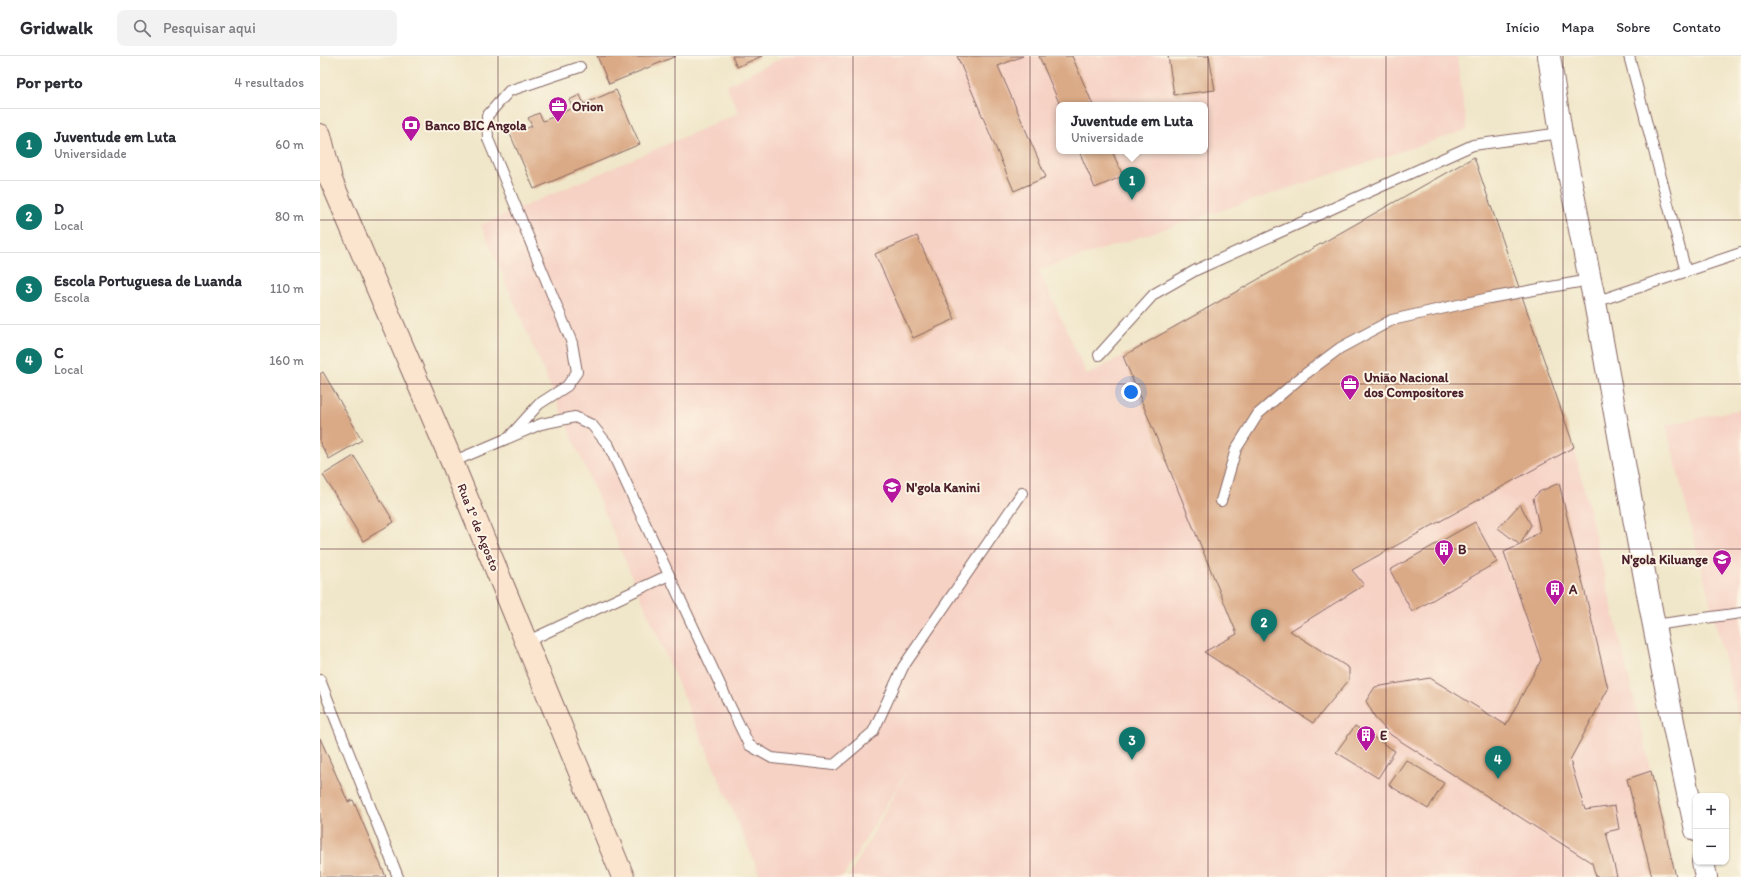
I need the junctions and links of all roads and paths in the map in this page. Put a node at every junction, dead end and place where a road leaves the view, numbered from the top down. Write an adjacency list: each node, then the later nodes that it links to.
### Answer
1 (1549, 56): 4 (street)
2 (1629, 56): 8 (lane)
3 (580, 67): 12 (lane)
4 (1561, 134): 9 (street); 11 (lane)
5 (320, 135): 6 (main road, Rua 1º de Agosto)
6 (326, 171): 13 (main road, Rua 1º de Agosto)
7 (1741, 253): 8 (lane)
8 (1686, 272): 10 (lane)
9 (1590, 280): 10 (street); 15 (lane)
10 (1595, 302): 18 (street)
11 (1099, 355)
12 (508, 438): 13 (lane); 16 (lane)
13 (452, 462): 19 (main road, Rua 1º de Agosto)
14 (1022, 493): 16 (lane)
15 (1221, 501)
16 (669, 575): 19 (lane)
17 (1741, 613): 18 (lane)
18 (1654, 625): 21 (street)
19 (526, 642): 24 (main road, Rua 1º de Agosto)
20 (321, 685): 23 (lane)
21 (1696, 829)
22 (1704, 865): 25 (street)
23 (398, 877)
24 (623, 877)
25 (1706, 877)

